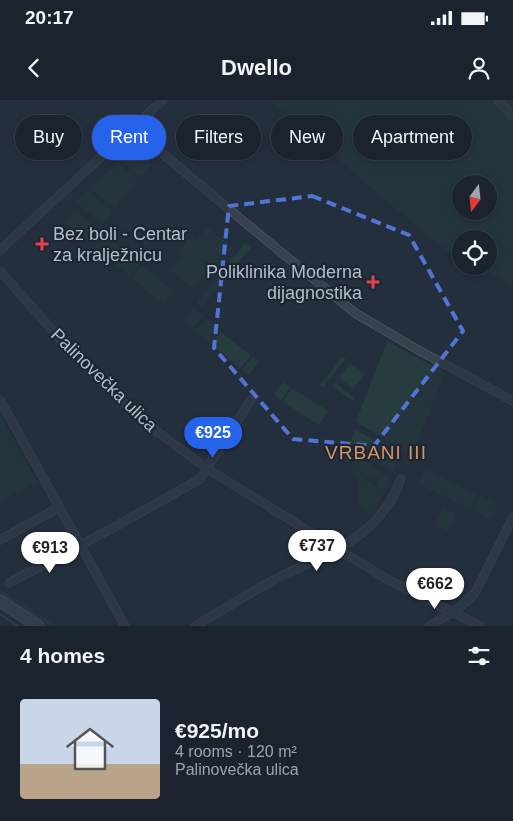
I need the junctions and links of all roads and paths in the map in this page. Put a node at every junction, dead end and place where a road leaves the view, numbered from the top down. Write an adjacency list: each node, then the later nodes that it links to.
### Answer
1 (163, 100): 3 (street)
2 (498, 100): 4 (street)
3 (147, 115)
4 (513, 117)
5 (166, 156): 11 (street)
6 (98, 160): 7 (street)
7 (0, 250)
8 (0, 271): 12 (street, Palinovečka ulica)
9 (0, 400): 14 (street)
10 (251, 400): 12 (street)
11 (513, 401)
12 (206, 468): 17 (street); 18 (street, Palinovečka ulica)
13 (401, 479): 18 (street)
14 (58, 508): 16 (street); 17 (street)
15 (513, 517): 21 (street)
16 (0, 540)
17 (80, 546): 19 (street); 23 (street)
18 (338, 549): 21 (street, Palinovečka ulica); 24 (street)
19 (9, 583)
20 (0, 601): 22 (street)
21 (452, 612): 25 (street); 26 (street, Palinovečka ulica)
22 (38, 626)
23 (125, 626)
24 (195, 626)
25 (429, 626)
26 (480, 626)

